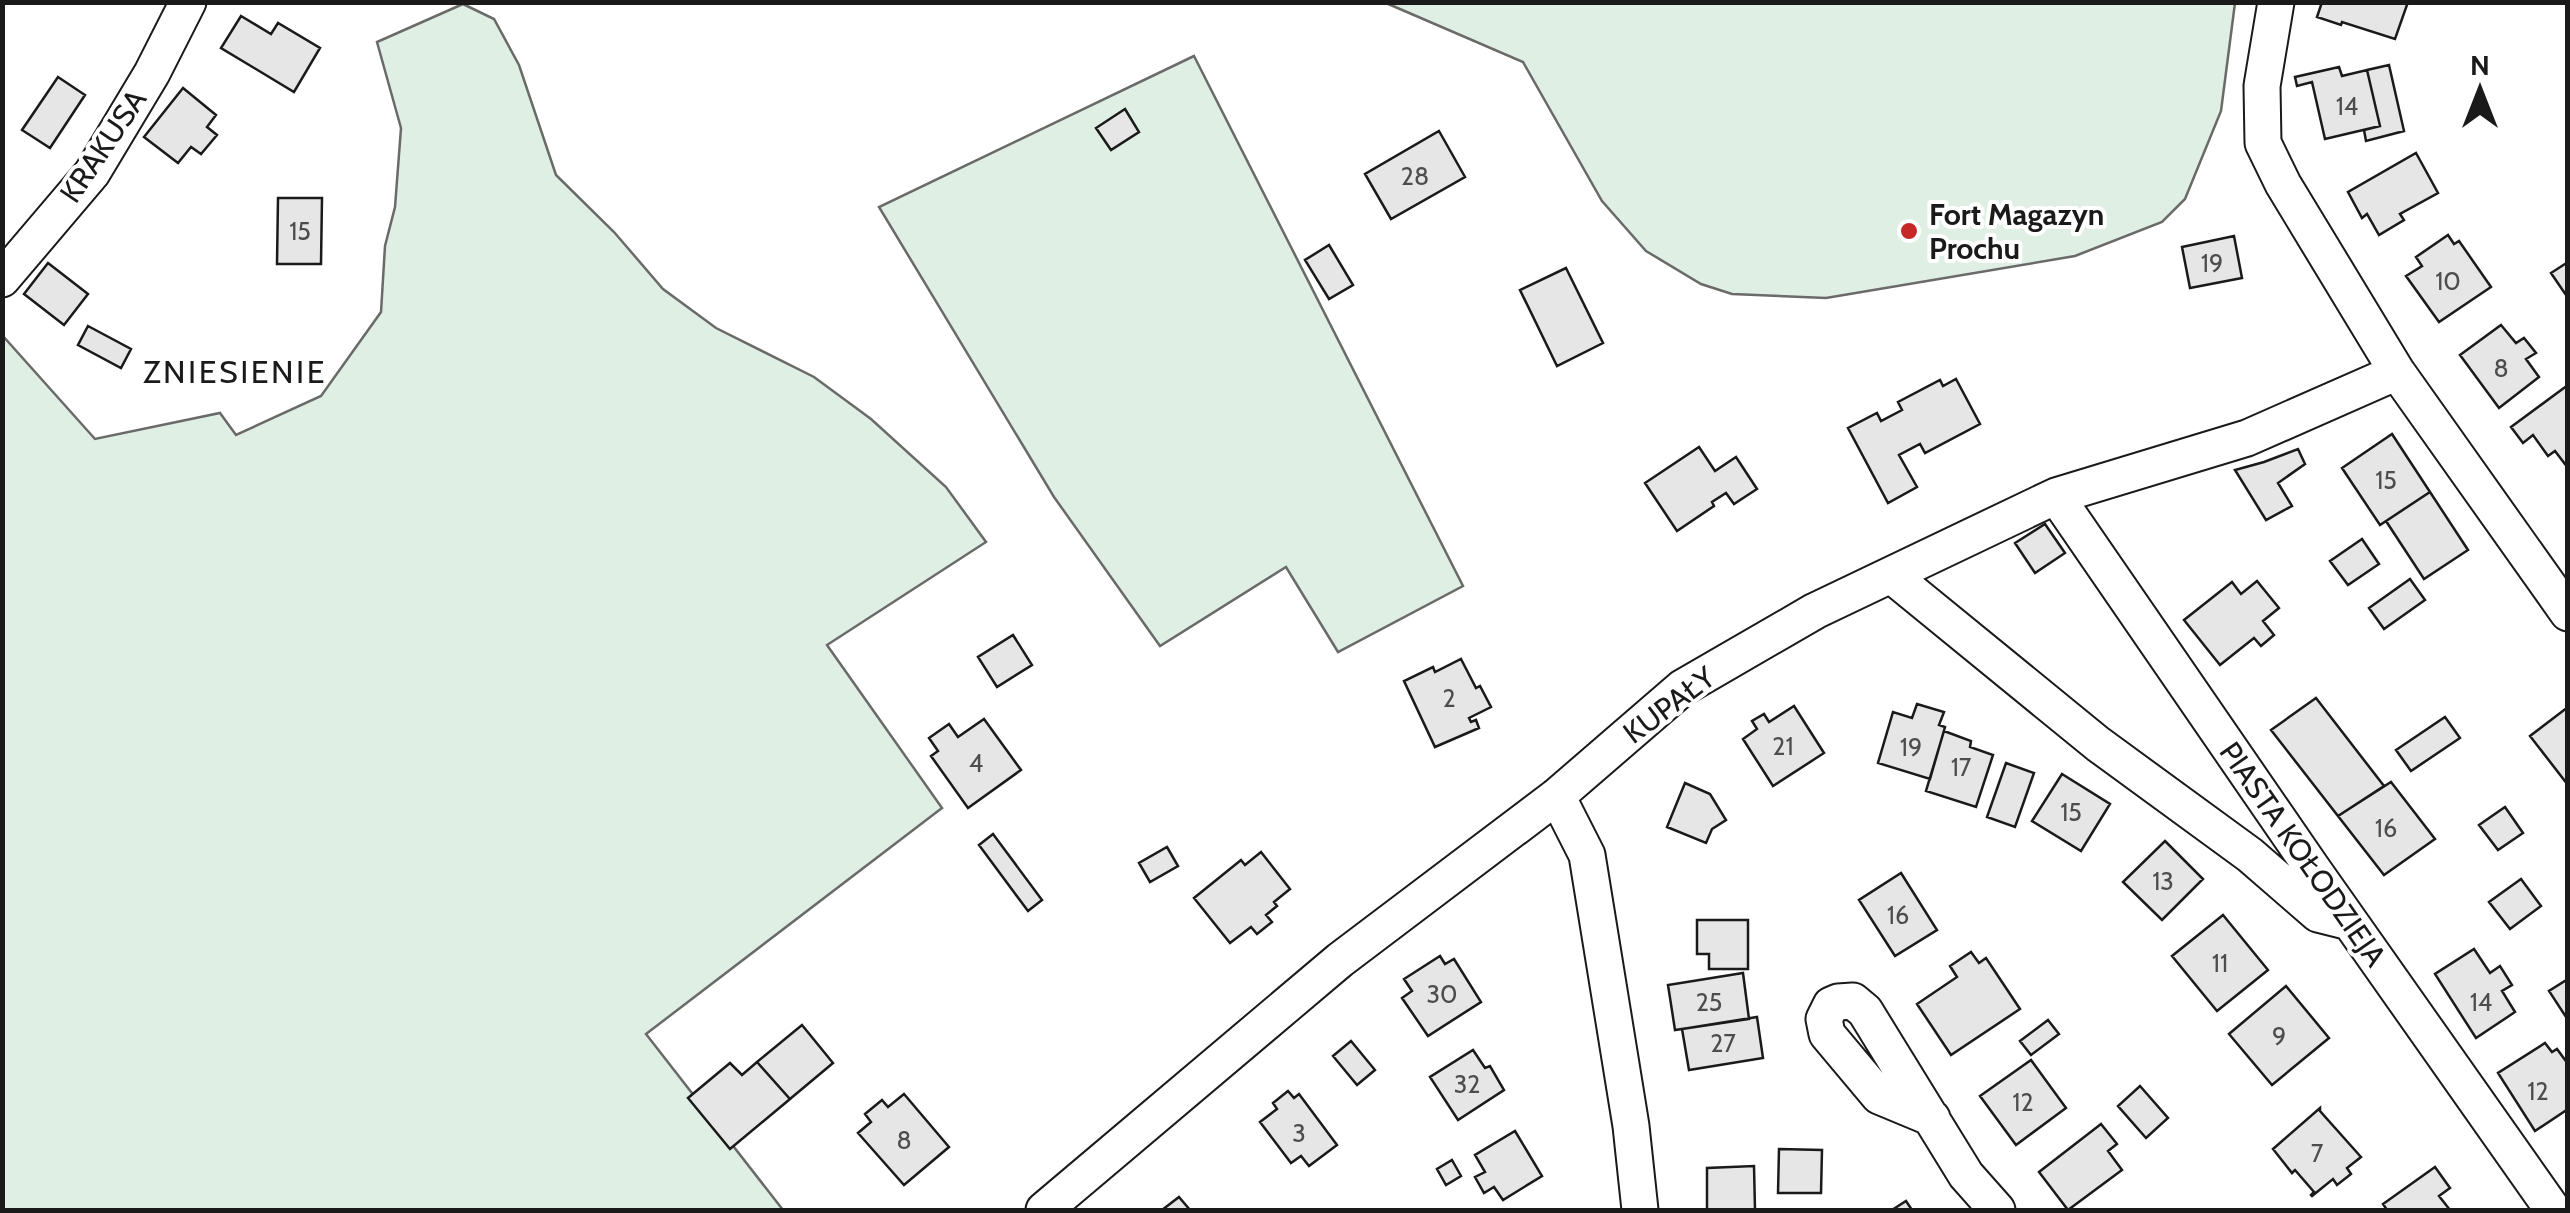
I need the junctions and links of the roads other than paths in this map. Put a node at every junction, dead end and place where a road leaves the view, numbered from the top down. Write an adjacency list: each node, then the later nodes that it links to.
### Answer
1 (188, 2): 3 (street, KRAKUSA)
2 (2276, 2): 4 (street)
3 (2, 279)
4 (2397, 372): 5 (street, KUPAŁY); 7 (street)
5 (2056, 496): 6 (street, KUPAŁY); 9 (street, PIASTA KOŁODZIEJA)
6 (1891, 575): 8 (street, KUPAŁY); 9 (street)
7 (2568, 613)
8 (1556, 796): 11 (street, KUPAŁY); 12 (street)
9 (2350, 922): 14 (street, PIASTA KOŁODZIEJA)
10 (1932, 1118): 13 (street)
11 (1044, 1210)
12 (1640, 1210)
13 (1997, 1210)
14 (2553, 1210)

